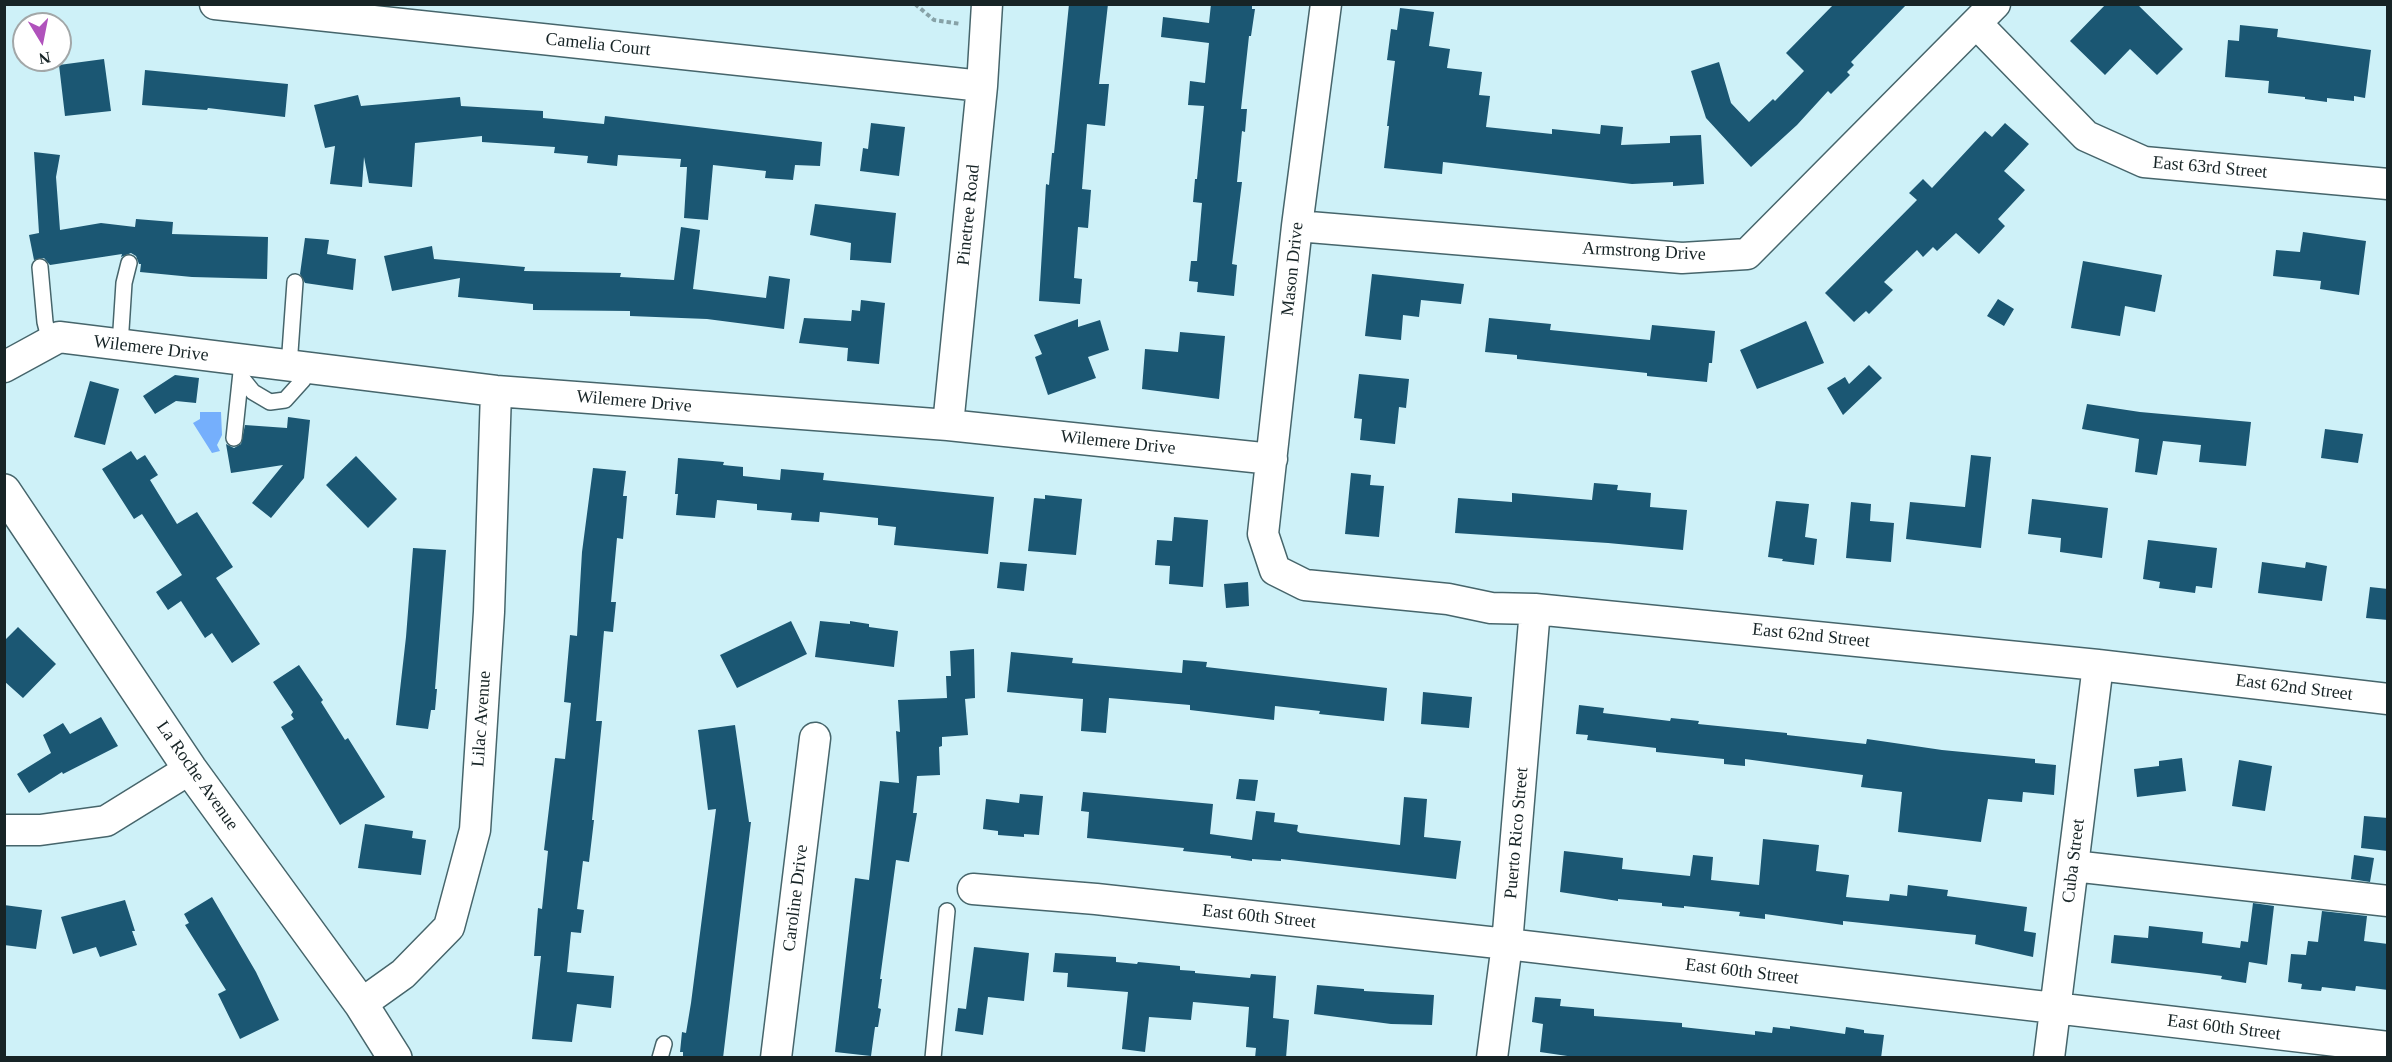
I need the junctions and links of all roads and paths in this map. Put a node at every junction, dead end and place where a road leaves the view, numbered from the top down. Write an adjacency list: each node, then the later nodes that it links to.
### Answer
1 (215, 4): 6 (street, Camelia Court)
2 (915, 4): 5 (path)
3 (1326, 4): 8 (street, Mason Drive)
4 (1986, 14): 7 (street, East 63rd Street); 8 (street, Armstrong Drive)
5 (986, 16): 6 (street, Pinetree Road)
6 (982, 86): 18 (street, Pinetree Road)
7 (2388, 184)
8 (1297, 226): 20 (street, Mason Drive)
9 (129, 263): 13 (lane)
10 (40, 267): 12 (lane)
11 (295, 282): 15 (lane)
12 (50, 342): 13 (street, Wilemere Drive); 14 (street, Wilemere Drive)
13 (120, 345): 16 (street, Wilemere Drive)
14 (4, 367)
15 (298, 367): 16 (street, Wilemere Drive); 17 (street, Wilemere Drive)
16 (241, 368): 19 (lane)
17 (496, 391): 18 (street, Wilemere Drive); 34 (street, Lilac Avenue)
18 (948, 425): 20 (street, Wilemere Drive)
19 (234, 438)
20 (1272, 459): 22 (street, Mason Drive)
21 (4, 491): 27 (main road, La Roche Avenue)
22 (1263, 534): 23 (street, East 62nd Street)
23 (1535, 609): 24 (street, East 62nd Street); 33 (street, Puerto Rico Street)
24 (2098, 665): 25 (street, East 62nd Street); 29 (street, Cuba Street)
25 (2388, 699)
26 (815, 738): 38 (street, Caroline Drive)
27 (190, 769): 28 (street); 34 (main road, La Roche Avenue)
28 (4, 830)
29 (2073, 866): 31 (street); 35 (street, Cuba Street)
30 (973, 889): 33 (street, East 60th Street)
31 (2388, 900)
32 (947, 911): 39 (lane)
33 (1507, 944): 35 (street, East 60th Street); 40 (street, Puerto Rico Street)
34 (361, 1004): 37 (main road, La Roche Avenue)
35 (2055, 1009): 36 (street, East 60th Street); 41 (street, Cuba Street)
36 (2388, 1047)
37 (395, 1058)
38 (776, 1058)
39 (933, 1058)
40 (1492, 1058)
41 (2049, 1058)

